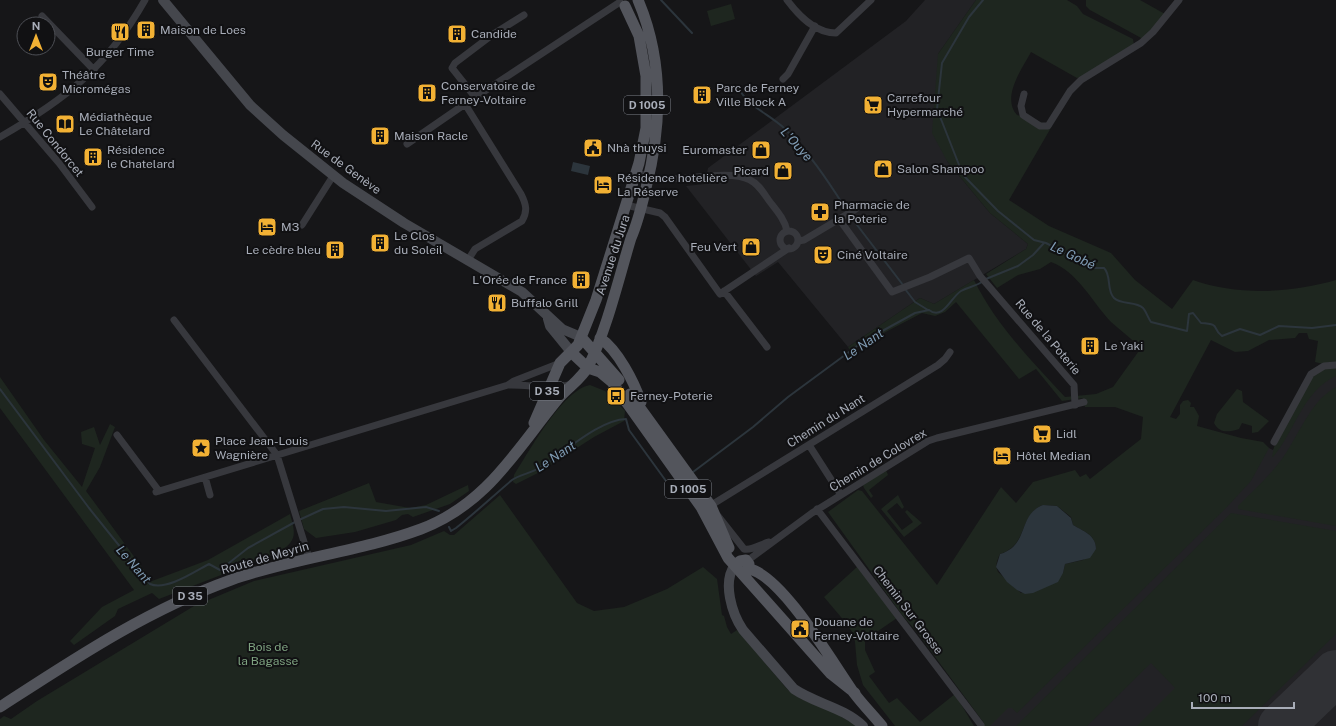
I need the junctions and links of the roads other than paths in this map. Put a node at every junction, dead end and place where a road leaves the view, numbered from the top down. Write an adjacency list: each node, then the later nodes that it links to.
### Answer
1 (145, 0): 11 (street)
2 (163, 0): 21 (street, Rue de Genève)
3 (638, 0): 7 (main road, D 1005); 22 (main road, Avenue du Jura / D 1005)
4 (787, 0): 9 (street)
5 (871, 0): 9 (street)
6 (1179, 0): 14 (street)
7 (621, 2): 15 (street); 20 (main road, Avenue du Jura / D 1005)
8 (524, 15): 15 (street)
9 (815, 26): 12 (street)
10 (56, 31): 11 (street)
11 (94, 70): 17 (street)
12 (783, 79)
13 (0, 94): 17 (street, Rue Condorcet)
14 (1024, 94)
15 (475, 97): 16 (street)
16 (465, 104): 19 (street); 32 (street)
17 (25, 123): 18 (street); 24 (street, Rue Condorcet)
18 (0, 137)
19 (407, 144)
20 (637, 173): 22 (street); 23 (main road, Avenue du Jura / D 1005)
21 (333, 176): 28 (street); 32 (street, Rue de Genève)
22 (649, 176): 25 (main road, Avenue du Jura / D 1005); 29 (street)
23 (626, 206): 25 (street); 36 (main road, Avenue du Jura / D 1005)
24 (92, 207)
25 (641, 209): 33 (street); 37 (main road, Avenue du Jura / D 1005)
26 (856, 209): 27 (street)
27 (839, 219): 30 (street); 49 (street, Rue de la Poterie)
28 (302, 225)
29 (787, 231): 30 (street); 31 (street)
30 (798, 241): 31 (street)
31 (789, 248): 33 (street)
32 (468, 260): 34 (street, Rue de Genève)
33 (722, 293): 38 (street)
34 (546, 316): 36 (street, Rue de Genève); 41 (street, Rue de Genève)
35 (174, 320): 55 (street)
36 (581, 337): 39 (main road); 41 (main road, Avenue du Jura)
37 (600, 338): 39 (main road, Avenue du Jura / D 1005); 50 (main road, D 1005)
38 (767, 347)
39 (595, 352): 44 (main road, Avenue du Jura); 50 (main road, D 1005)
40 (950, 352): 54 (street, Chemin du Nant)
41 (572, 353): 42 (main road, Route de Meyrin / D 35); 44 (main road)
42 (560, 363): 46 (street); 47 (main road, Route de Meyrin / D 35)
43 (1336, 365): 53 (street)
44 (588, 368): 45 (main road, Route de Meyrin / D 35); 63 (main road, D 1005)
45 (576, 381): 47 (street); 52 (main road, Route de Meyrin / D 35)
46 (508, 385): 47 (street); 55 (street)
47 (549, 387): 52 (main road, Route de Meyrin / D 35)
48 (1084, 402): 49 (street, Chemin de Colovrex)
49 (1075, 405): 58 (street, Chemin de Colovrex)
50 (647, 418): 59 (main road, D 1005)
51 (117, 435): 56 (street)
52 (529, 435): 62 (main road, Route de Meyrin / D 35)
53 (1274, 442)
54 (809, 445): 58 (street); 59 (street, Chemin du Nant)
55 (277, 455): 56 (street); 62 (street)
56 (205, 477): 57 (street)
57 (210, 495)
58 (841, 495): 60 (street, Chemin de Colovrex)
59 (710, 506): 61 (street); 63 (main road, D 1005)
60 (817, 509): 61 (street, Chemin de Colovrex); 66 (street, Chemin Sur Grosse)
61 (774, 540): 63 (street, Chemin de Colovrex)
62 (309, 558): 65 (main road, Route de Meyrin / D 35)
63 (743, 566): 64 (main road, D 1005); 64 (main road, D 1005); 67 (street)
64 (855, 693): 68 (main road, D 1005)
65 (0, 707)
66 (981, 725)
67 (863, 726)
68 (882, 726)

